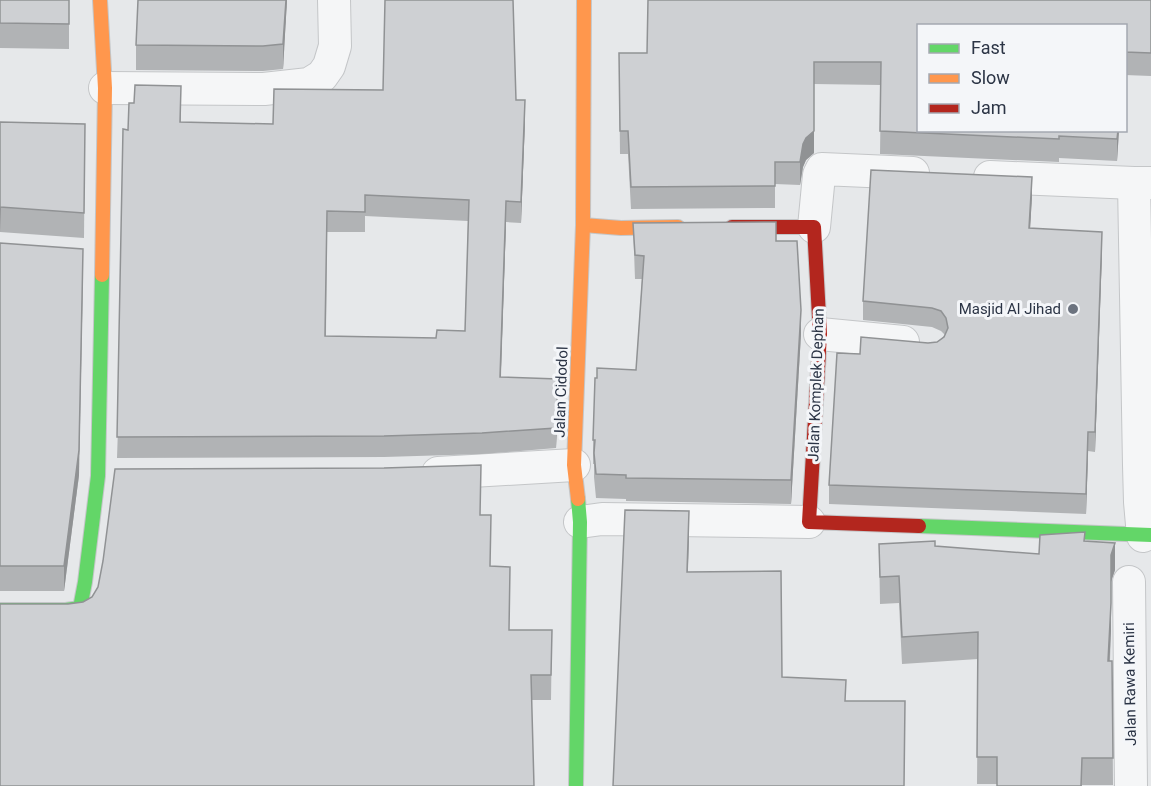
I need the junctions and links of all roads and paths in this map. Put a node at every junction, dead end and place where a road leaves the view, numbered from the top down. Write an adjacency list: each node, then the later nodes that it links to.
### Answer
1 (100, 0): 4 (street)
2 (334, 0): 4 (street)
3 (584, 0): 6 (street, Jalan Cidodol)
4 (105, 88): 18 (street)
5 (1142, 183): 9 (street); 16 (street)
6 (584, 225): 7 (street); 12 (street, Jalan Cidodol)
7 (689, 227)
8 (723, 227): 9 (street)
9 (814, 227): 10 (street, Jalan Komplek Dephan)
10 (820, 334): 11 (street); 15 (street, Jalan Komplek Dephan)
11 (930, 345)
12 (574, 465): 13 (street); 14 (street, Jalan Cidodol)
13 (406, 475)
14 (580, 522): 15 (street); 19 (street, Jalan Cidodol)
15 (809, 522): 16 (street)
16 (1147, 536)
17 (1129, 582): 20 (street, Jalan Rawa Kemiri)
18 (0, 610)
19 (576, 786)
20 (1131, 786)

